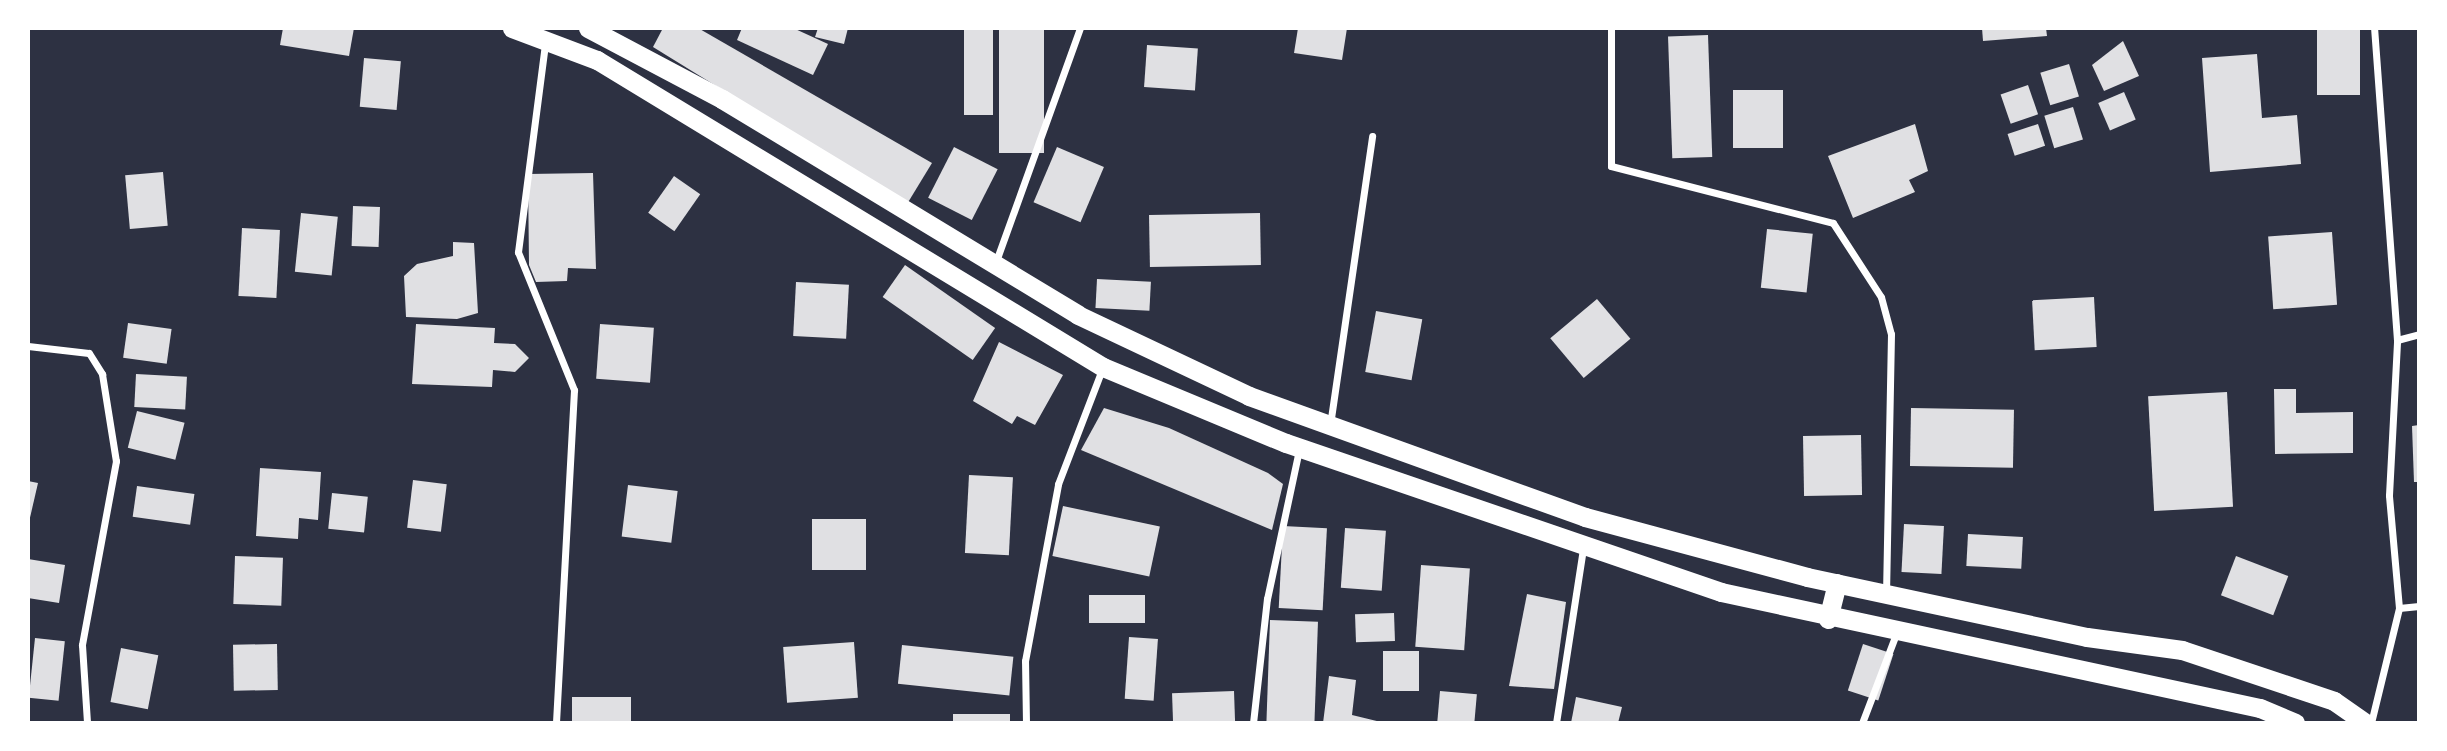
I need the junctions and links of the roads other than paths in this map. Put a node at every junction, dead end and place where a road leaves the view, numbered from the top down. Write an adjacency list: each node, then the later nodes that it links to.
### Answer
1 (512, 28): 6 (highway)
2 (588, 28): 8 (highway)
3 (1080, 28): 8 (street)
4 (1611, 28): 18 (street)
5 (2374, 28): 11 (street)
6 (546, 38): 9 (highway); 24 (street)
7 (1372, 136): 14 (street)
8 (996, 264): 9 (highway); 14 (highway)
9 (982, 292): 13 (highway)
10 (2419, 334): 11 (street)
11 (2397, 340): 20 (street)
12 (28, 346): 23 (street)
13 (1103, 367): 15 (highway); 25 (street)
14 (1330, 425): 17 (highway)
15 (1300, 446): 16 (highway); 26 (street)
16 (1583, 548): 21 (highway); 27 (street)
17 (1837, 583): 18 (highway); 21 (highway)
18 (1886, 594): 30 (highway)
19 (2419, 606): 20 (street)
20 (2399, 608): 31 (street)
21 (1828, 619): 22 (highway)
22 (1896, 634): 28 (street); 29 (highway)
23 (88, 723)
24 (556, 723)
25 (1026, 723)
26 (1253, 723)
27 (1556, 723)
28 (1862, 723)
29 (2295, 723)
30 (2365, 723)
31 (2371, 723)

